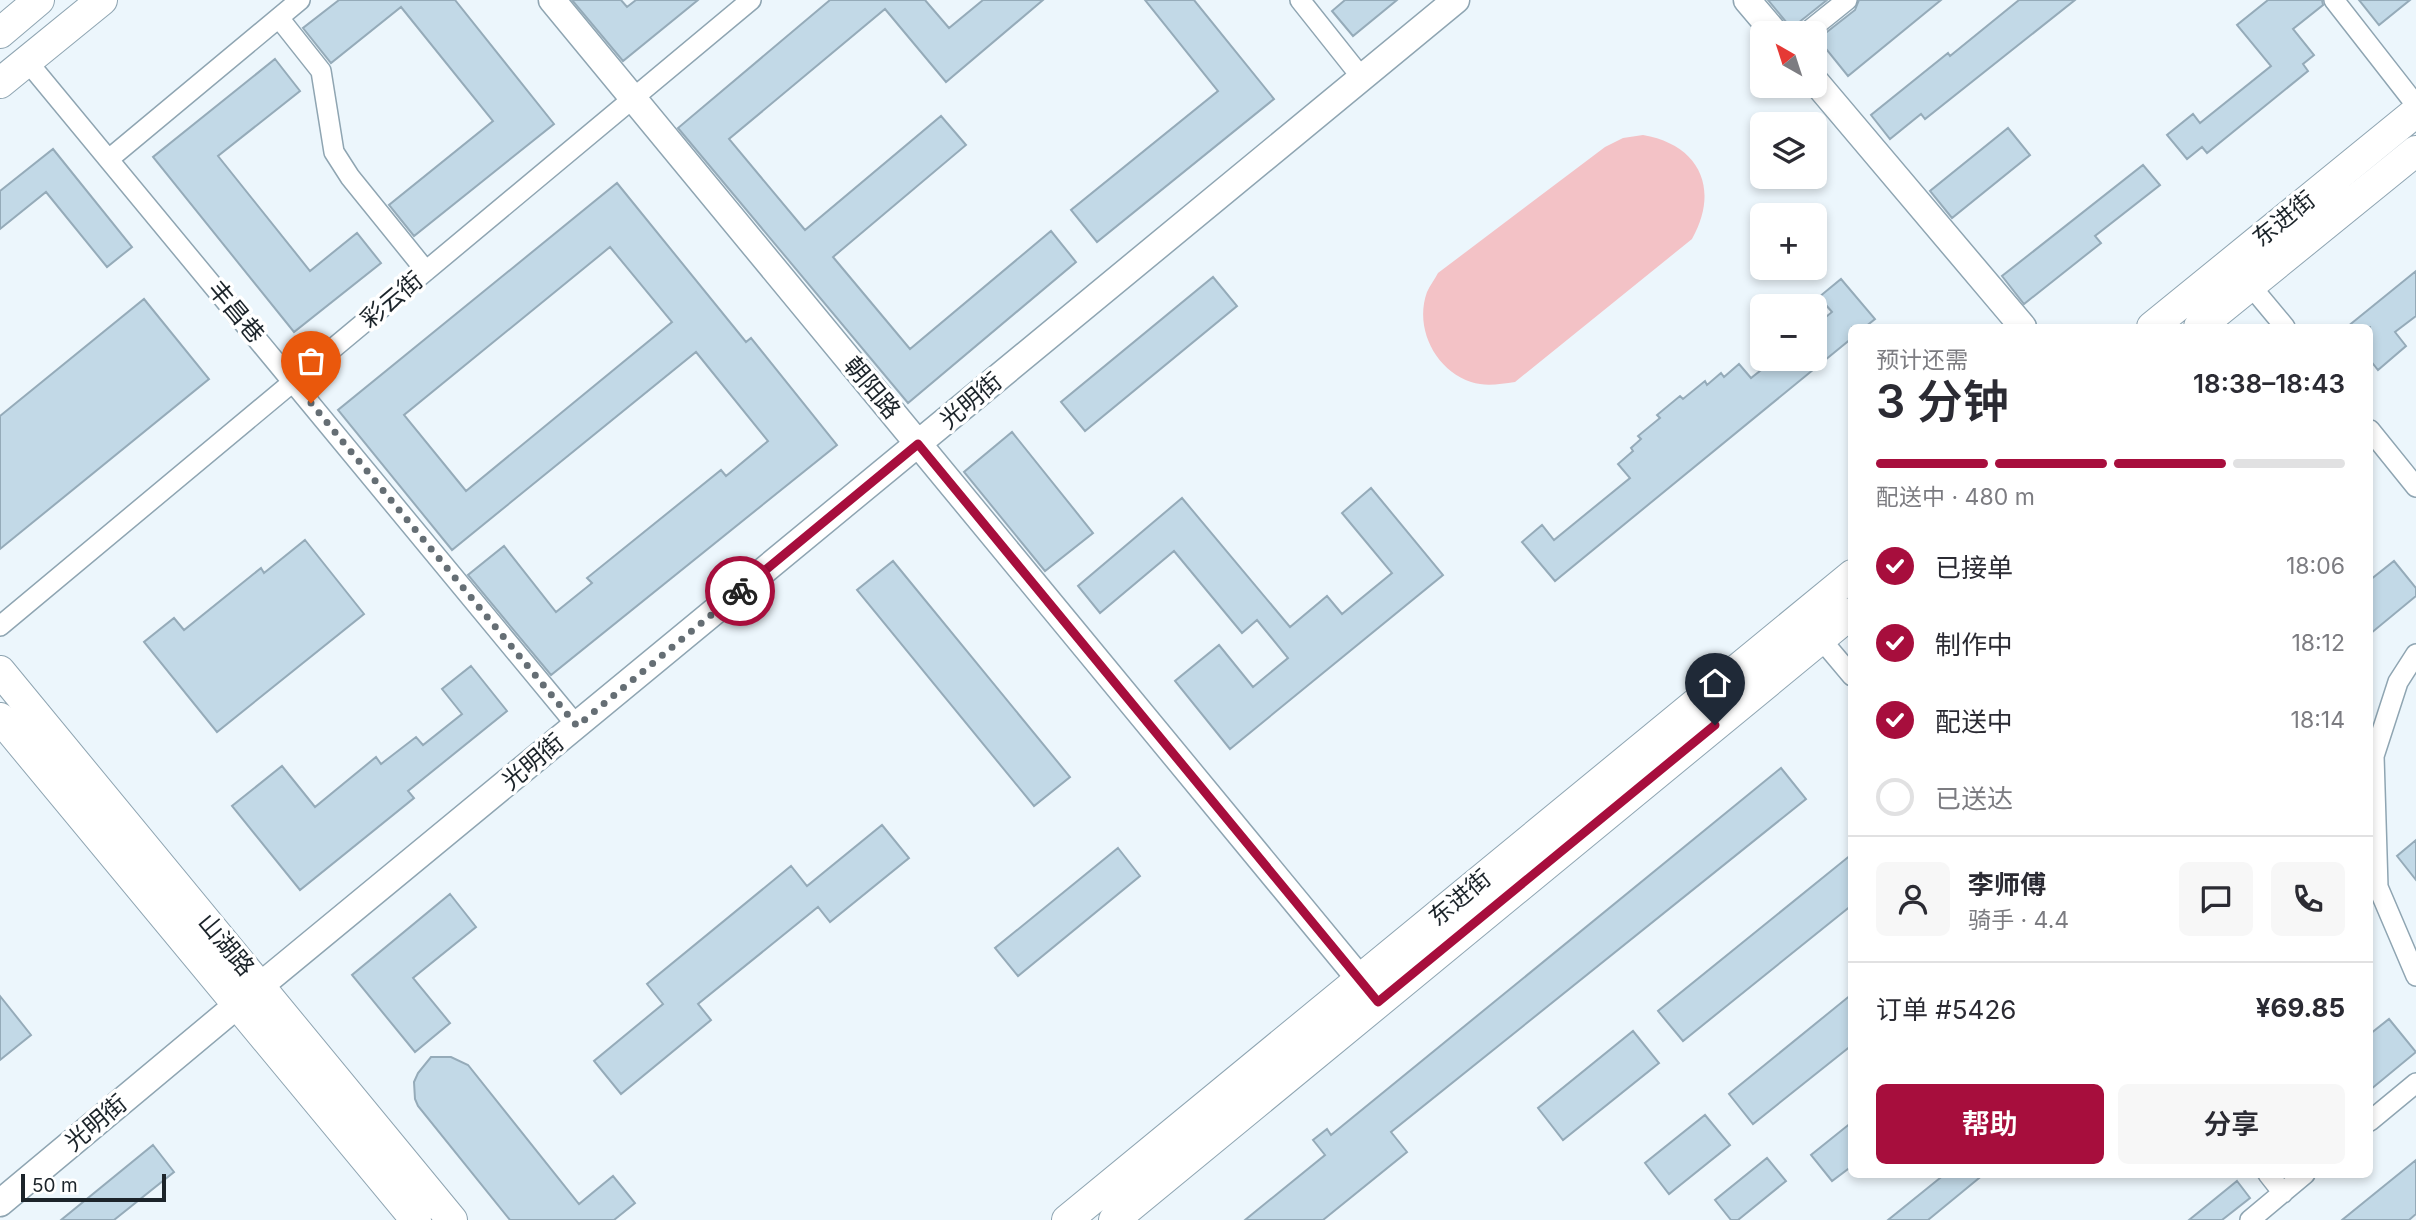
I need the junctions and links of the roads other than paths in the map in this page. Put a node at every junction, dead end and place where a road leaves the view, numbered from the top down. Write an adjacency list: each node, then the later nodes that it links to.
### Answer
1 (39, 0): 14 (main road)
2 (102, 0): 15 (main road)
3 (300, 0): 11 (street)
4 (552, 0): 19 (main road, 朝阳路)
5 (751, 0): 19 (street, 彩云街)
6 (1300, 0): 16 (street)
7 (1456, 0): 16 (main road, 光明街)
8 (1746, 0): 12 (main road)
9 (1847, 0): 13 (street)
10 (2334, 0): 20 (street)
11 (279, 18): 23 (street); 24 (street)
12 (1764, 21)
13 (1820, 21)
14 (0, 33)
15 (27, 61): 17 (main road); 23 (street, 丰昌巷)
16 (1362, 78): 32 (main road, 光明街)
17 (0, 83)
18 (1827, 95): 26 (main road)
19 (633, 98): 24 (street, 彩云街); 32 (main road, 朝阳路)
20 (2416, 104)
21 (2416, 111): 27 (main road, 东进街)
22 (2416, 150): 25 (main road, 东进街)
23 (109, 159): 30 (street, 丰昌巷)
24 (426, 271): 30 (street, 彩云街)
25 (2250, 285): 28 (main road, 东进街); 29 (street)
26 (2020, 324)
27 (2156, 324)
28 (2203, 324)
29 (2282, 324)
30 (293, 382): 36 (street, 彩云街); 42 (street, 丰昌巷)
31 (2373, 434): 33 (street)
32 (918, 444): 42 (main road, 光明街); 44 (main road, 朝阳路)
33 (2416, 487)
34 (1848, 578): 44 (main road, 东进街)
35 (1848, 616): 37 (main road, 东进街)
36 (0, 626)
37 (1820, 638): 40 (street); 44 (main road, 东进街)
38 (2416, 654): 43 (street)
39 (0, 671): 45 (main road, 山湖路)
40 (1848, 671)
41 (0, 718): 45 (main road, 山湖路)
42 (577, 726): 45 (main road, 光明街)
43 (2416, 976)
44 (1369, 991): 54 (main road, 东进街); 55 (main road, 东进街)
45 (250, 995): 51 (main road, 光明街); 52 (main road, 山湖路); 53 (main road, 山湖路)
46 (2416, 1083): 47 (street)
47 (2373, 1119)
48 (2271, 1178): 50 (street)
49 (2300, 1178): 50 (street)
50 (2283, 1193): 56 (street)
51 (0, 1203)
52 (416, 1220)
53 (452, 1220)
54 (1067, 1220)
55 (1114, 1220)
56 (2250, 1220)

